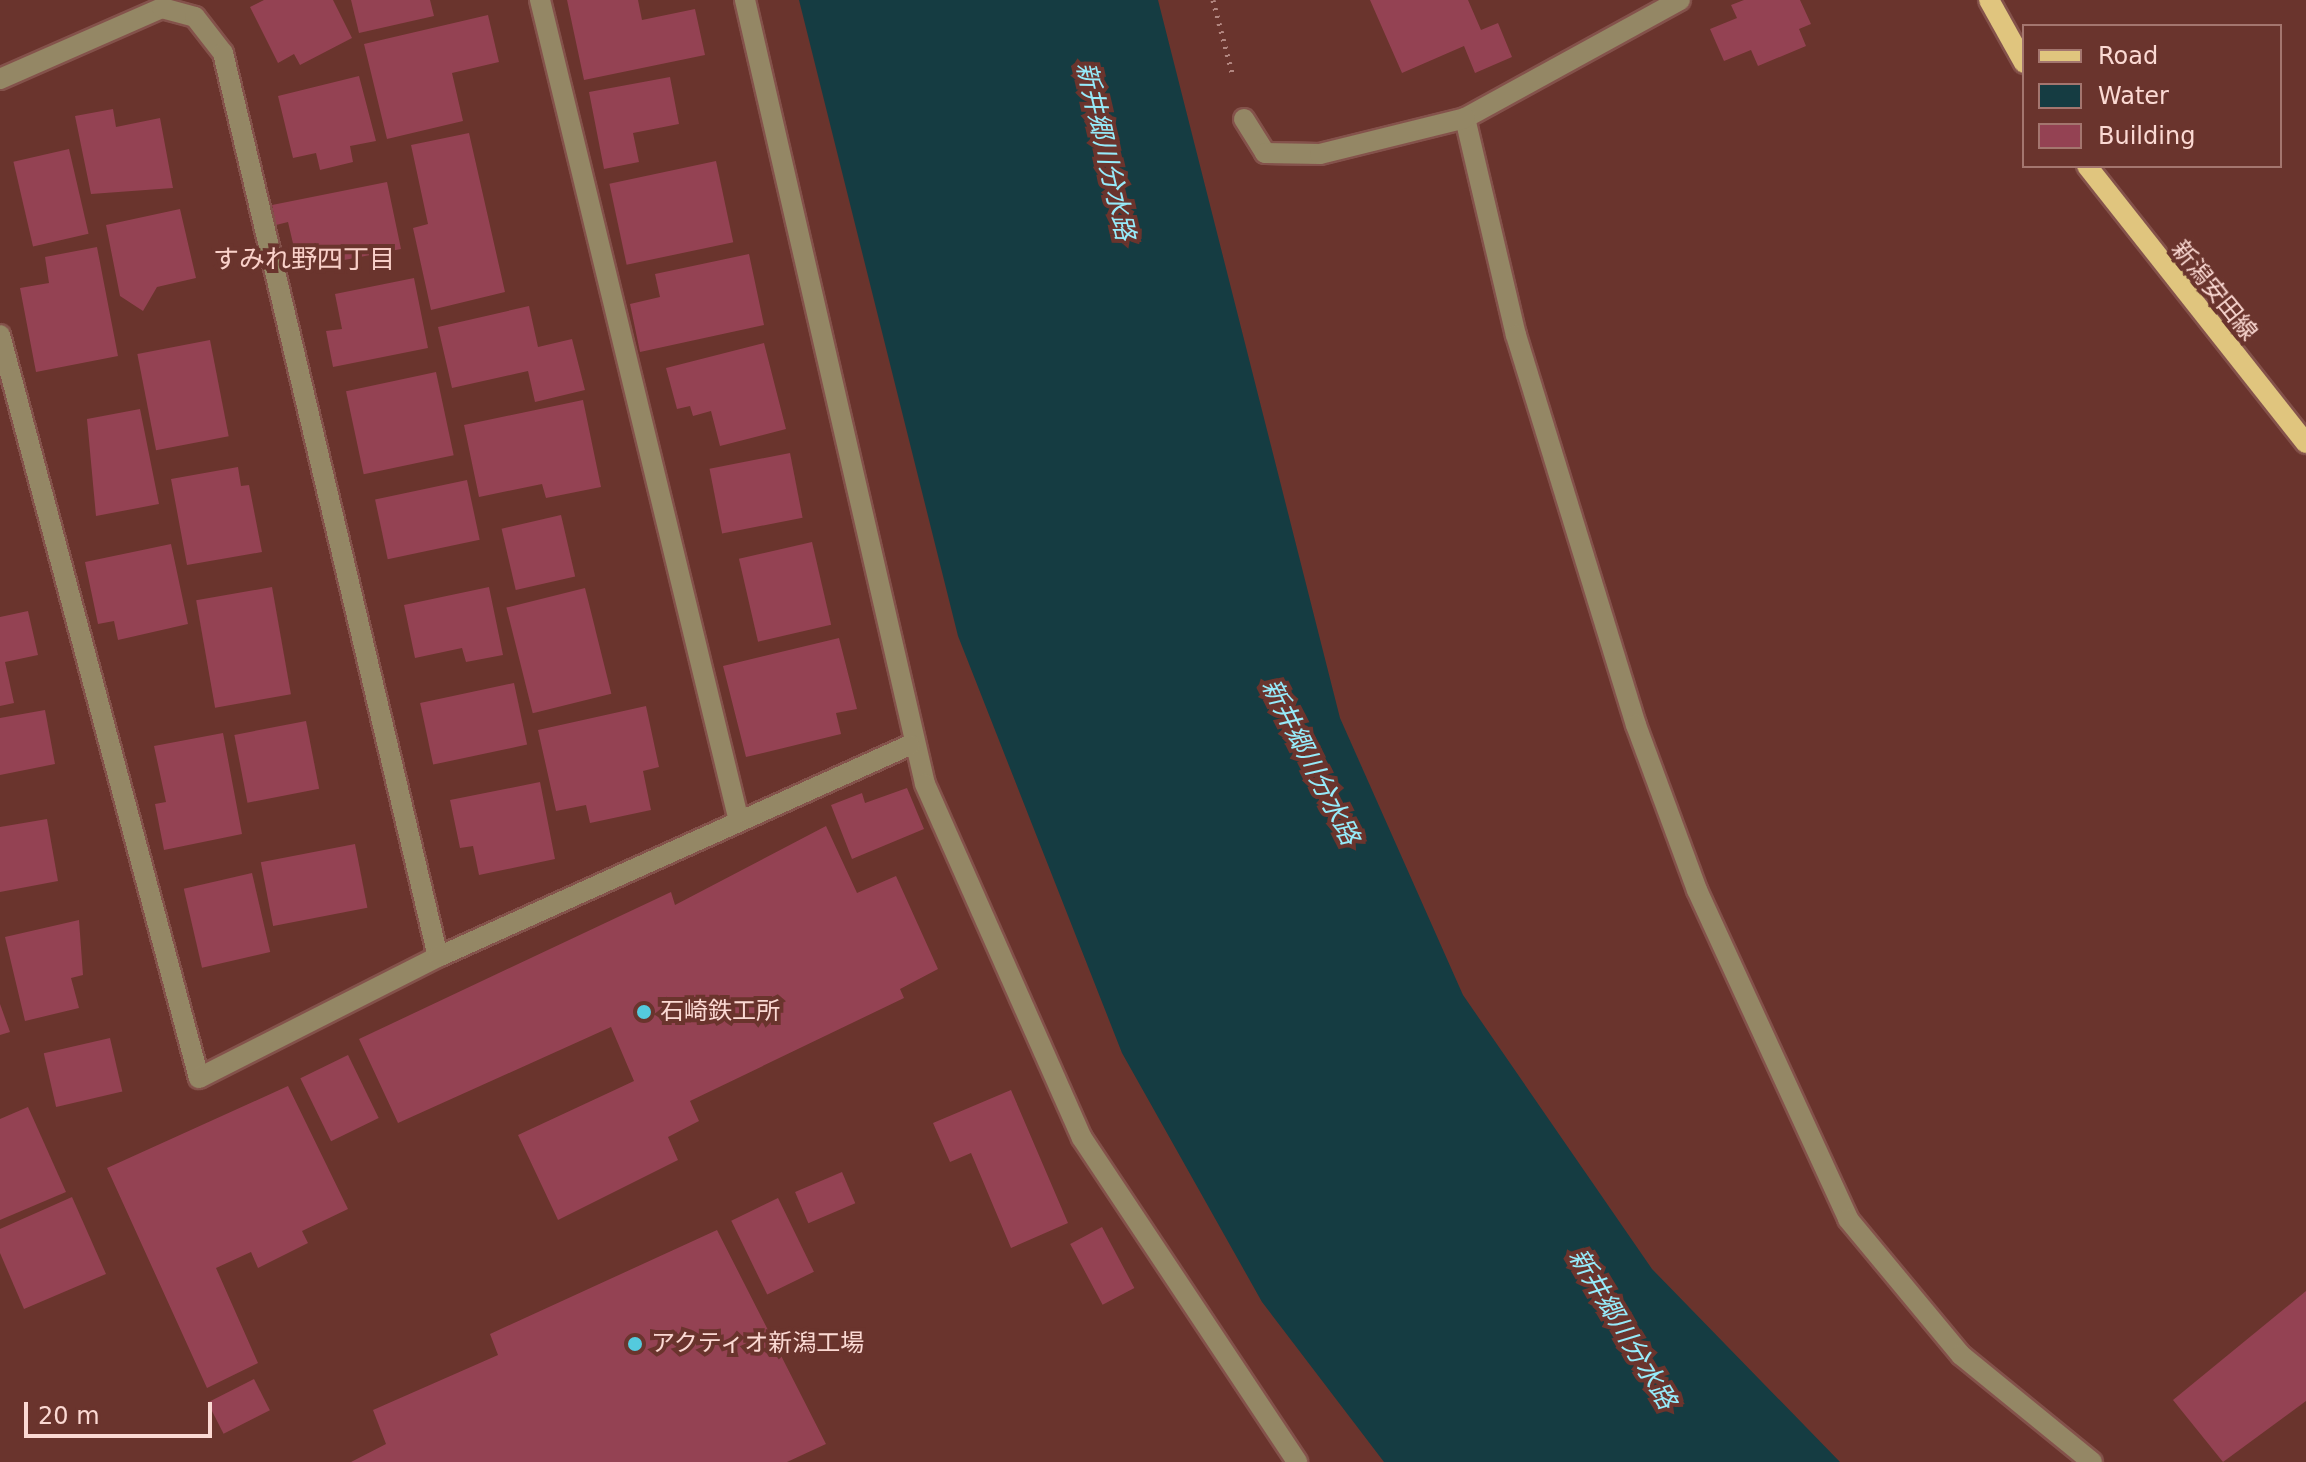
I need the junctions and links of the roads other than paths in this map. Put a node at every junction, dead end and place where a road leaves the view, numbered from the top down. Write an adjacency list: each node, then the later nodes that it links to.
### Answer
1 (540, 0): 14 (street)
2 (745, 0): 13 (street)
3 (1680, 0): 8 (street)
4 (1989, 0): 6 (main road)
5 (160, 4): 7 (street); 15 (street)
6 (2022, 59)
7 (0, 79)
8 (1465, 118): 9 (street); 17 (street)
9 (1244, 119)
10 (2089, 168): 12 (main road, 新潟安田線)
11 (0, 335): 15 (street)
12 (2306, 443)
13 (910, 745): 14 (street); 16 (street)
14 (739, 821): 15 (street)
15 (438, 957)
16 (1297, 1462)
17 (2092, 1462)

